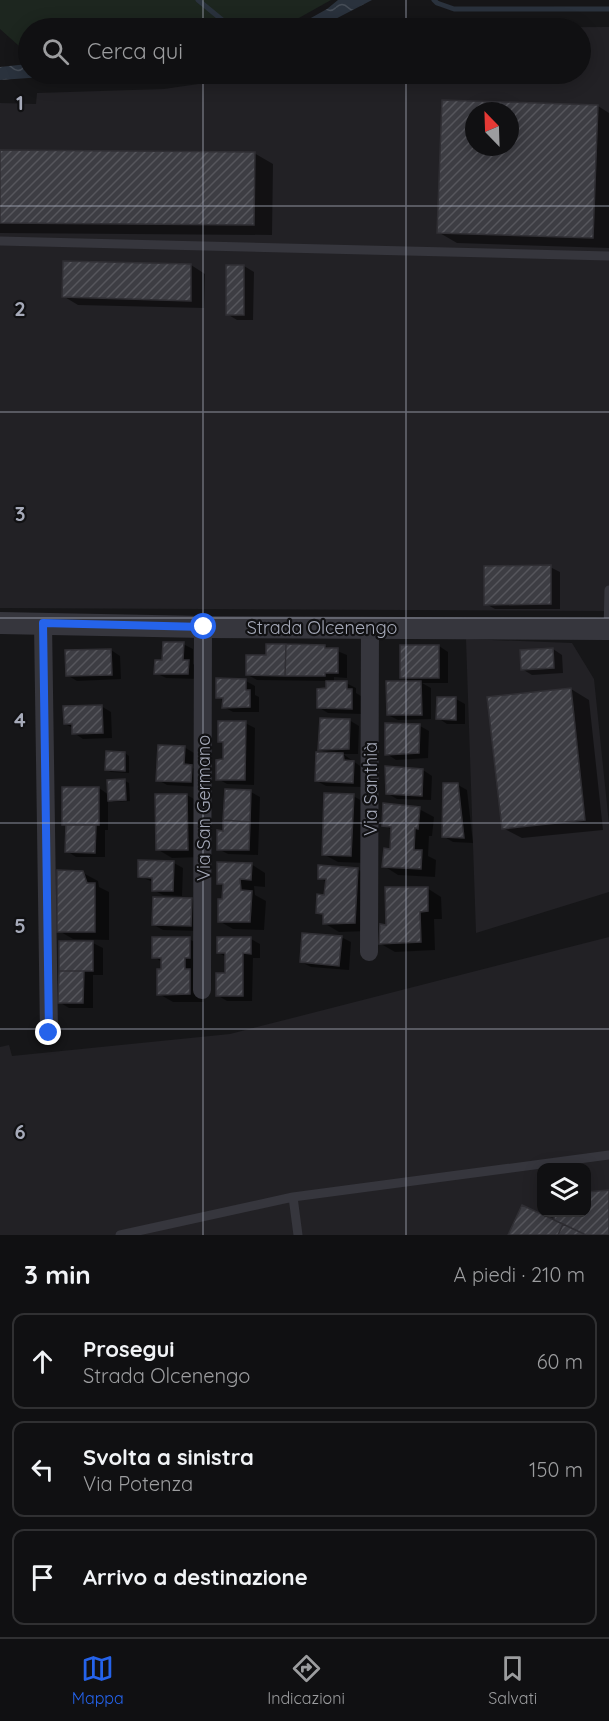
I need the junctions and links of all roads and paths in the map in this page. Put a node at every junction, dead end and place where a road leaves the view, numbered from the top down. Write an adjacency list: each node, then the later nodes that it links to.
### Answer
1 (0, 241): 2 (lane)
2 (609, 256)
3 (609, 590): 8 (lane)
4 (0, 623): 5 (street, Strada Olcenengo)
5 (43, 623): 7 (street, Strada Olcenengo); 12 (street)
6 (370, 626): 7 (street, Strada Olcenengo); 8 (street, Strada Olcenengo); 10 (street, Via Santhià)
7 (204, 627): 11 (street, Via San Germano)
8 (609, 629): 9 (lane)
9 (609, 636)
10 (369, 952)
11 (202, 990)
12 (49, 1033)
13 (609, 1155): 14 (lane)
14 (292, 1197): 15 (lane); 16 (lane)
15 (120, 1235)
16 (298, 1235)

